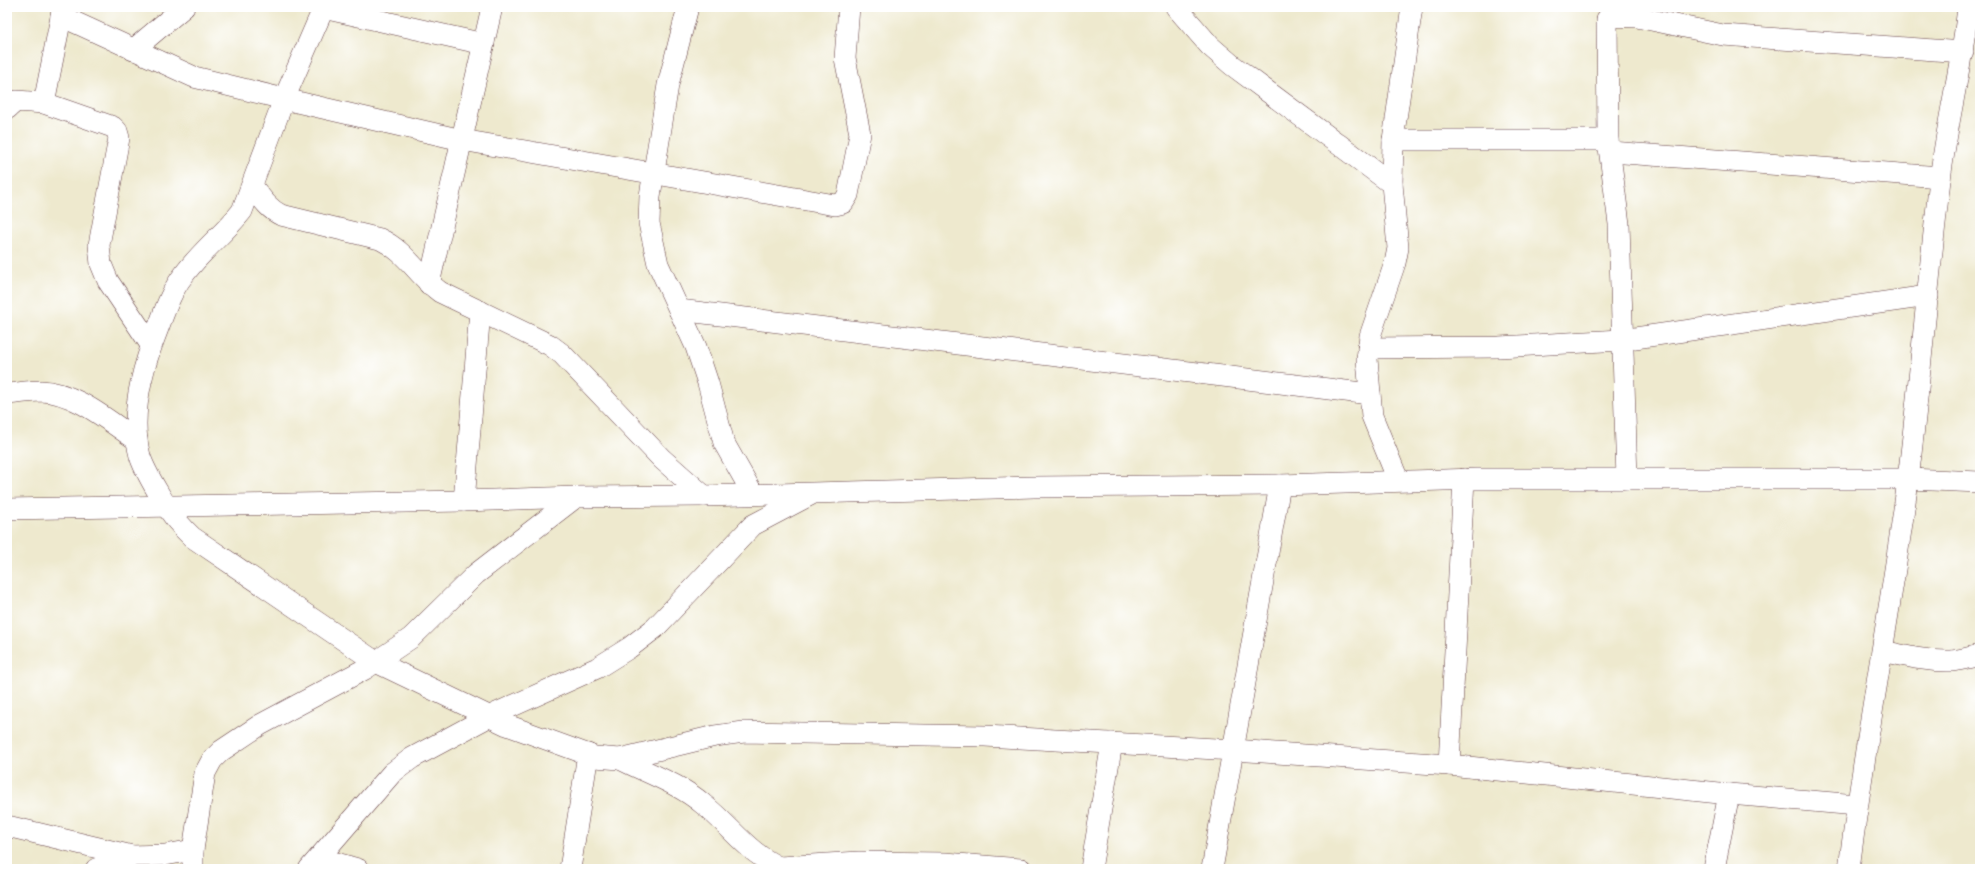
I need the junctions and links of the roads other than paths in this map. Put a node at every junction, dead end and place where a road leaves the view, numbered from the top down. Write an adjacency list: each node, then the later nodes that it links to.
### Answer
1 (184, 7): 12 (street)
2 (492, 7): 11 (street)
3 (688, 7): 20 (street)
4 (849, 7): 20 (street)
5 (1176, 7): 22 (street)
6 (1412, 7): 18 (street)
7 (1968, 7): 13 (street)
8 (324, 8): 11 (street); 14 (street)
9 (62, 12): 12 (street); 15 (street)
10 (1638, 12): 13 (street); 19 (street)
11 (484, 44): 17 (street)
12 (133, 50): 14 (street)
13 (1963, 52): 21 (street)
14 (284, 99): 17 (street); 23 (street)
15 (44, 103): 16 (street); 29 (street)
16 (8, 104)
17 (462, 140): 20 (street); 24 (street)
18 (1393, 140): 19 (street); 22 (street)
19 (1609, 146): 21 (street); 28 (street)
20 (654, 173): 26 (street)
21 (1940, 177): 25 (street)
22 (1392, 184): 30 (street)
23 (252, 186): 24 (street); 29 (street)
24 (429, 284): 27 (street)
25 (1928, 296): 28 (street); 36 (street)
26 (679, 310): 32 (street); 41 (street)
27 (480, 311): 42 (street); 44 (street)
28 (1621, 340): 30 (street); 35 (street)
29 (151, 345): 33 (street)
30 (1368, 348): 32 (street)
31 (7, 394): 33 (street)
32 (1370, 394): 37 (street)
33 (137, 440): 45 (street)
34 (1464, 479): 35 (street); 37 (street); 55 (street)
35 (1627, 479): 36 (street)
36 (1908, 479): 38 (street); 47 (street)
37 (1398, 480): 39 (street)
38 (1980, 482)
39 (1280, 486): 40 (street); 52 (street)
40 (815, 493): 41 (street); 50 (street)
41 (753, 494): 42 (street)
42 (704, 496): 43 (street)
43 (576, 497): 44 (street); 49 (street)
44 (464, 501): 45 (street)
45 (166, 507): 46 (street); 49 (street)
46 (7, 509)
47 (1883, 651): 48 (street); 57 (street)
48 (1980, 655)
49 (376, 662): 50 (street); 60 (street)
50 (488, 716): 53 (street); 61 (street)
51 (1112, 743): 52 (street); 54 (street); 67 (street)
52 (1234, 750): 55 (street); 68 (street)
53 (588, 754): 54 (street); 65 (street)
54 (620, 760): 62 (street)
55 (1449, 765): 56 (street)
56 (1729, 794): 57 (street); 69 (street)
57 (1857, 806): 70 (street)
58 (7, 826): 59 (street)
59 (132, 856): 60 (street); 63 (street)
60 (193, 860)
61 (314, 864): 64 (street)
62 (781, 868): 66 (street)
63 (96, 869)
64 (358, 869)
65 (570, 869)
66 (1021, 869)
67 (1091, 869)
68 (1212, 869)
69 (1714, 869)
70 (1850, 869)

